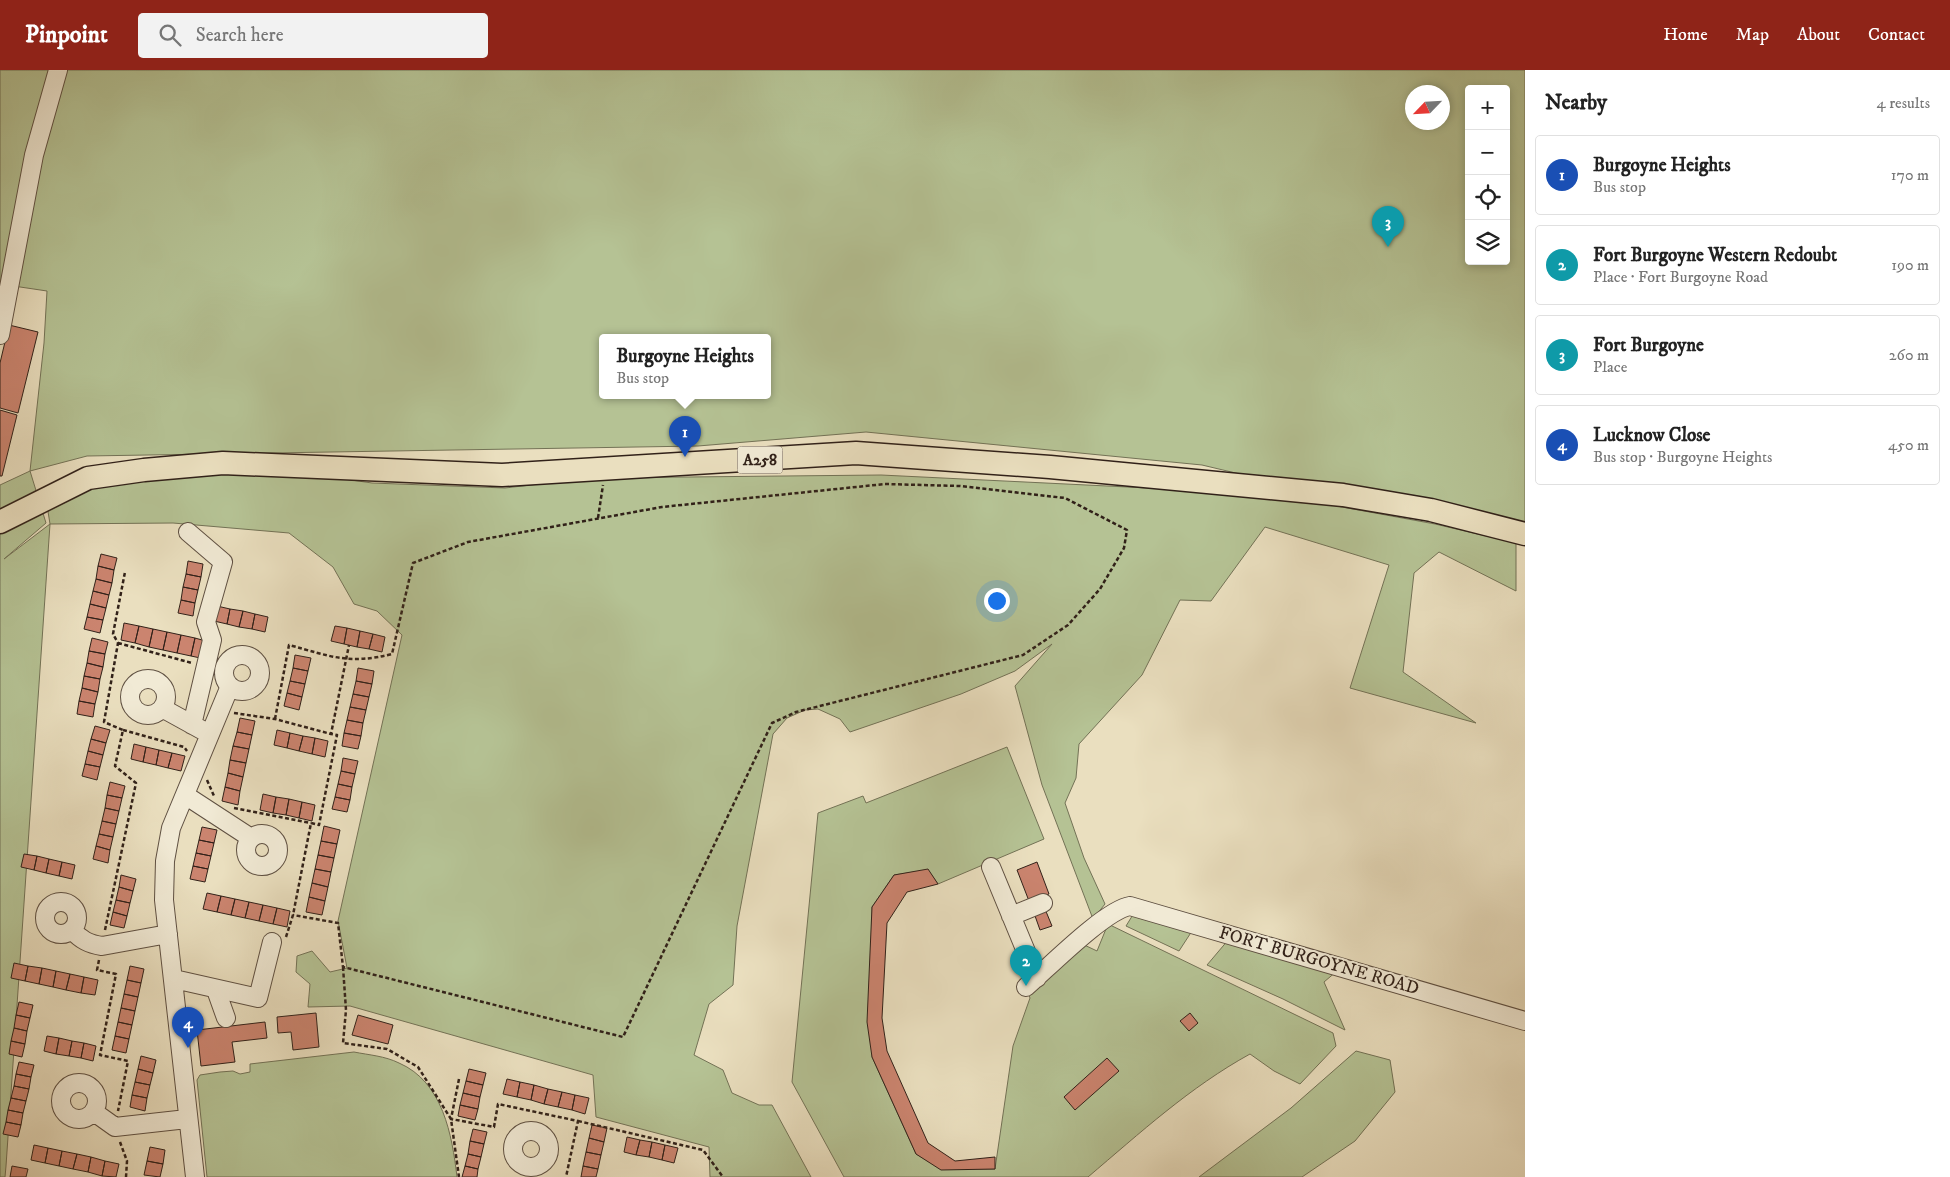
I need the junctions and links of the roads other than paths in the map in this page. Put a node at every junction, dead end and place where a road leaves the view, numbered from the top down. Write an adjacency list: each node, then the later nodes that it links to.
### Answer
1 (58, 70): 2 (street)
2 (0, 334)
3 (0, 522): 5 (main road, A258)
4 (188, 532): 8 (street)
5 (1525, 534)
6 (230, 686): 9 (street)
7 (162, 708): 8 (street)
8 (192, 725): 9 (street)
9 (211, 735): 10 (street)
10 (185, 795): 11 (street); 16 (street)
11 (251, 838)
12 (992, 867): 14 (street)
13 (1043, 904): 14 (street)
14 (1011, 916): 21 (street, FORT BURGOYNE ROAD)
15 (72, 930): 16 (street)
16 (168, 934): 18 (street)
17 (272, 942): 19 (street)
18 (174, 979): 19 (street); 23 (street)
19 (216, 990): 20 (street)
20 (226, 1018)
21 (1525, 1021)
22 (94, 1112): 23 (street)
23 (187, 1119): 24 (street)
24 (195, 1177)

